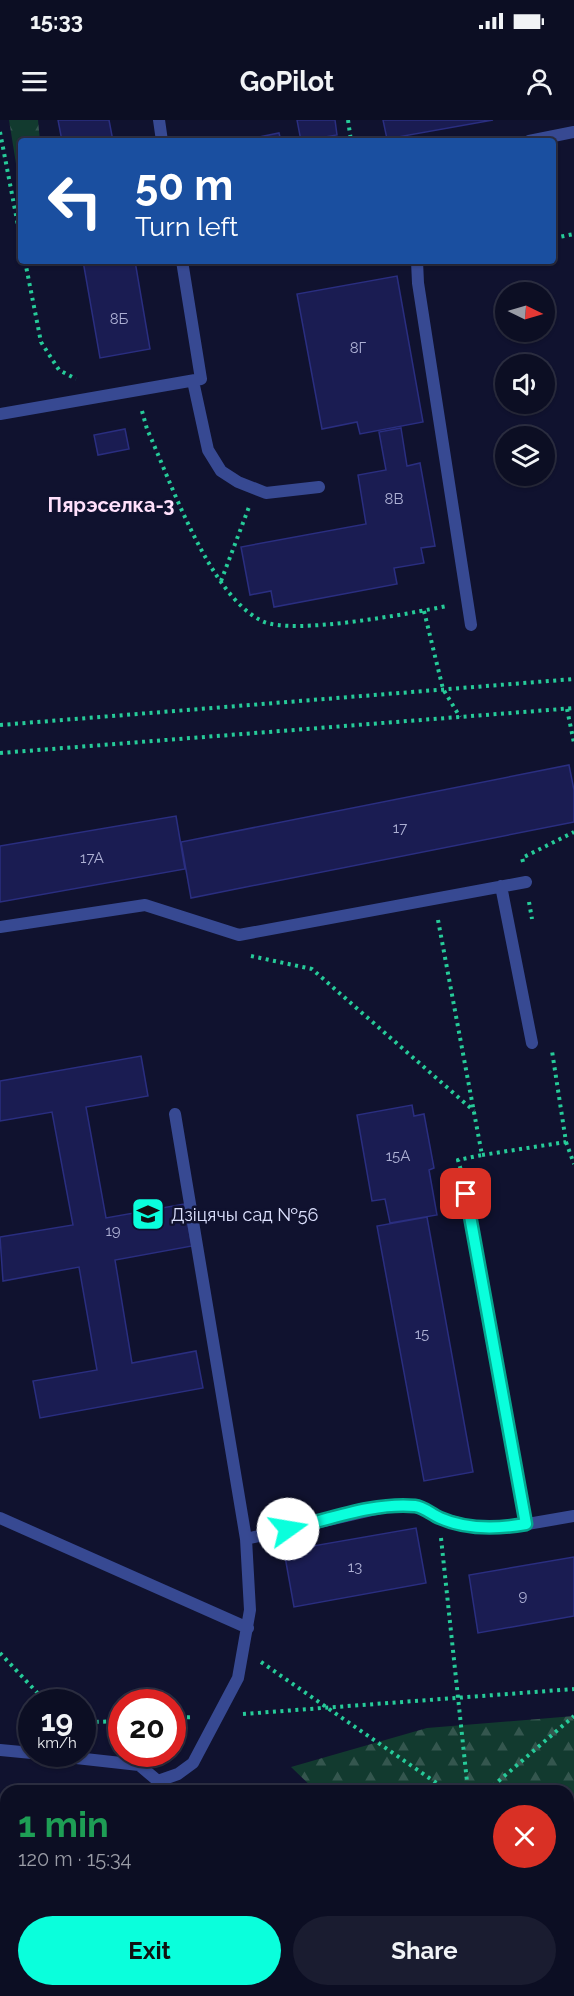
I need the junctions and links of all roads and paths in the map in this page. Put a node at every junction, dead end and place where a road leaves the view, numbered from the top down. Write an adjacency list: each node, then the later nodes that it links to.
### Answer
1 (159, 120): 5 (street)
2 (348, 120): 6 (path)
3 (0, 132): 8 (path)
4 (574, 132): 7 (street)
5 (162, 138)
6 (351, 138)
7 (544, 138)
8 (18, 225)
9 (574, 234): 10 (path)
10 (556, 238)
11 (26, 264): 16 (path)
12 (182, 264): 14 (street)
13 (417, 264): 21 (street)
14 (193, 381): 15 (street); 19 (street)
15 (137, 390): 16 (street); 20 (path)
16 (109, 395): 17 (street)
17 (0, 414)
18 (319, 487): 19 (street)
19 (256, 489): 20 (path)
20 (221, 582): 22 (path)
21 (468, 602): 22 (path); 23 (street)
22 (424, 611): 25 (path)
23 (471, 624)
24 (574, 679): 25 (path)
25 (443, 689): 28 (path); 29 (path)
26 (567, 708): 27 (path); 28 (path); 30 (path)
27 (574, 708)
28 (460, 717): 31 (path)
29 (0, 725)
30 (574, 743)
31 (0, 753)
32 (574, 832): 33 (path)
33 (526, 882): 34 (street)
34 (501, 886): 35 (street); 38 (street)
35 (434, 899): 36 (street); 39 (path)
36 (0, 927)
37 (243, 954): 39 (path)
38 (532, 1043)
39 (474, 1111): 43 (path)
40 (175, 1114): 48 (street)
41 (566, 1142): 42 (path)
42 (574, 1164)
43 (466, 1194): 47 (street)
44 (574, 1516): 47 (street)
45 (0, 1518): 49 (street)
46 (440, 1518): 47 (street); 48 (street); 54 (path)
47 (526, 1524)
48 (246, 1539): 49 (street)
49 (248, 1628): 50 (street)
50 (242, 1649): 55 (path); 56 (street)
51 (0, 1653): 52 (path)
52 (34, 1689)
53 (574, 1689): 54 (path)
54 (457, 1697): 55 (path); 65 (path)
55 (325, 1707): 56 (path); 64 (path)
56 (218, 1716): 58 (path); 63 (street)
57 (574, 1716): 66 (path)
58 (186, 1717)
59 (0, 1750): 60 (street)
60 (18, 1752)
61 (96, 1760): 62 (street)
62 (158, 1785)
63 (161, 1785)
64 (439, 1785)
65 (467, 1785)
66 (494, 1785)

